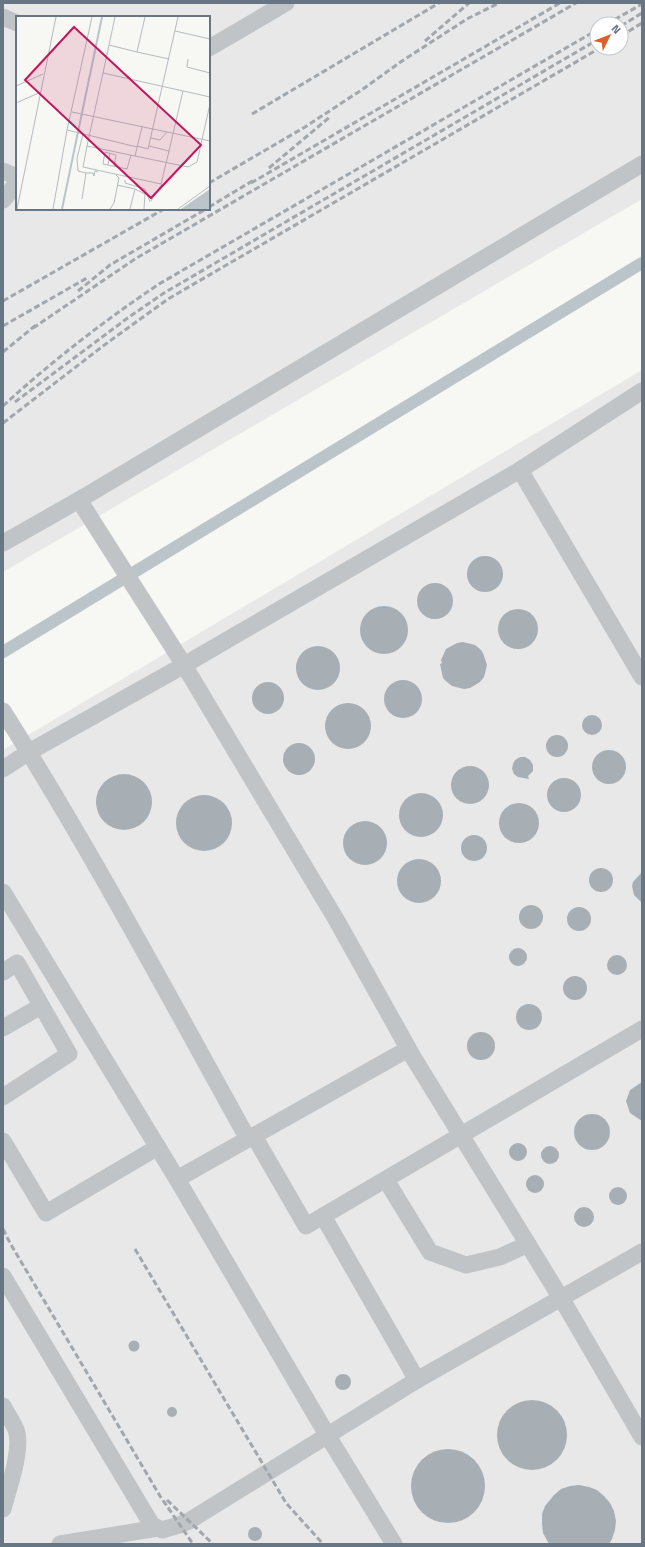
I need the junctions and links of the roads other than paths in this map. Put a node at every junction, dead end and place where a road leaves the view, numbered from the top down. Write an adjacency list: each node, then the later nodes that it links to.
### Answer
1 (286, 3): 4 (street)
2 (3, 17): 3 (street)
3 (16, 23)
4 (210, 47)
5 (642, 164): 12 (street)
6 (3, 171): 7 (street)
7 (16, 177)
8 (16, 184): 9 (street)
9 (3, 200)
10 (642, 391): 11 (street)
11 (520, 470): 14 (street); 15 (street)
12 (79, 500): 13 (street); 14 (street)
13 (3, 543)
14 (184, 665): 17 (street); 24 (street)
15 (642, 676)
16 (3, 711): 17 (street)
17 (29, 752): 18 (street); 27 (street)
18 (3, 769)
19 (3, 892): 29 (street)
20 (3, 972): 21 (street)
21 (41, 1006): 22 (street); 25 (street)
22 (3, 1028)
23 (642, 1029): 26 (street)
24 (408, 1049): 26 (street); 27 (street)
25 (3, 1097)
26 (461, 1136): 31 (street); 33 (street)
27 (251, 1137): 30 (street); 32 (street)
28 (3, 1141): 29 (street)
29 (158, 1147): 30 (street)
30 (177, 1179): 39 (street)
31 (386, 1180): 32 (street); 33 (street)
32 (323, 1216): 37 (street)
33 (528, 1244): 36 (street)
34 (642, 1252): 36 (street)
35 (3, 1276): 42 (street)
36 (561, 1298): 37 (street); 40 (street)
37 (417, 1380): 39 (street)
38 (3, 1406): 41 (street)
39 (328, 1435): 42 (street); 44 (street)
40 (642, 1437)
41 (3, 1509)
42 (158, 1528): 43 (street)
43 (60, 1544)
44 (394, 1544)

